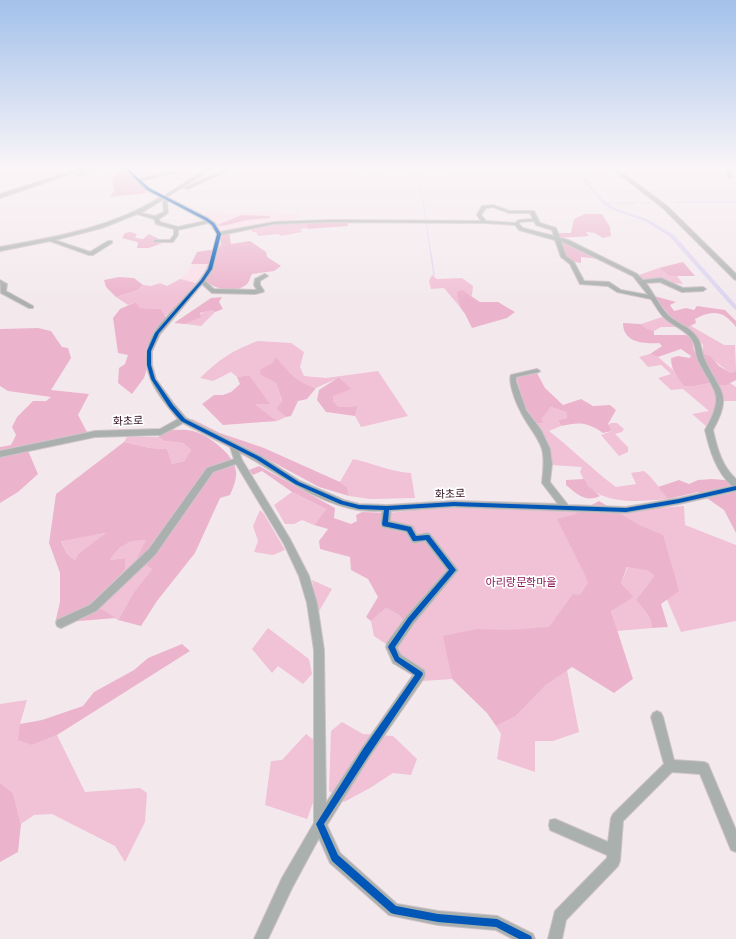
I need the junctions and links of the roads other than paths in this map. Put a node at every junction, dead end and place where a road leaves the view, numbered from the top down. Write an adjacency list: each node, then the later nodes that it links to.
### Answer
1 (166, 212): 8 (street)
2 (192, 212): 10 (street)
3 (481, 212): 11 (street)
4 (508, 212): 9 (street)
5 (670, 212): 22 (main road)
6 (675, 212): 20 (main road)
7 (137, 213): 8 (street); 16 (street)
8 (156, 218): 13 (street)
9 (536, 220): 12 (street); 15 (street)
10 (209, 221): 13 (street); 14 (street)
11 (485, 222): 12 (street); 14 (street)
12 (516, 224): 15 (street)
13 (176, 229): 17 (street)
14 (219, 234): 23 (street)
15 (557, 239): 25 (street); 27 (street)
16 (51, 240): 18 (street); 19 (street)
17 (156, 241)
18 (110, 242)
19 (0, 249)
20 (736, 272)
21 (265, 276): 23 (street)
22 (736, 278)
23 (202, 281): 30 (street)
24 (0, 282): 28 (street)
25 (643, 282): 26 (street); 27 (street)
26 (703, 289)
27 (651, 297): 34 (street)
28 (31, 308)
29 (537, 371): 36 (street)
30 (183, 420): 31 (street, 화초로); 32 (street, 화초로)
31 (232, 445): 33 (street); 37 (street, 화초로)
32 (0, 454)
33 (238, 460): 38 (street); 41 (street)
34 (736, 484)
35 (736, 488): 36 (street, 화초로)
36 (565, 507): 37 (street, 화초로)
37 (387, 508): 41 (street)
38 (61, 623)
39 (657, 717): 40 (street)
40 (670, 766): 43 (street); 44 (street)
41 (320, 824): 45 (street); 46 (street)
42 (555, 825): 44 (street)
43 (736, 845)
44 (614, 851): 47 (street)
45 (261, 939)
46 (528, 939)
47 (555, 939)

